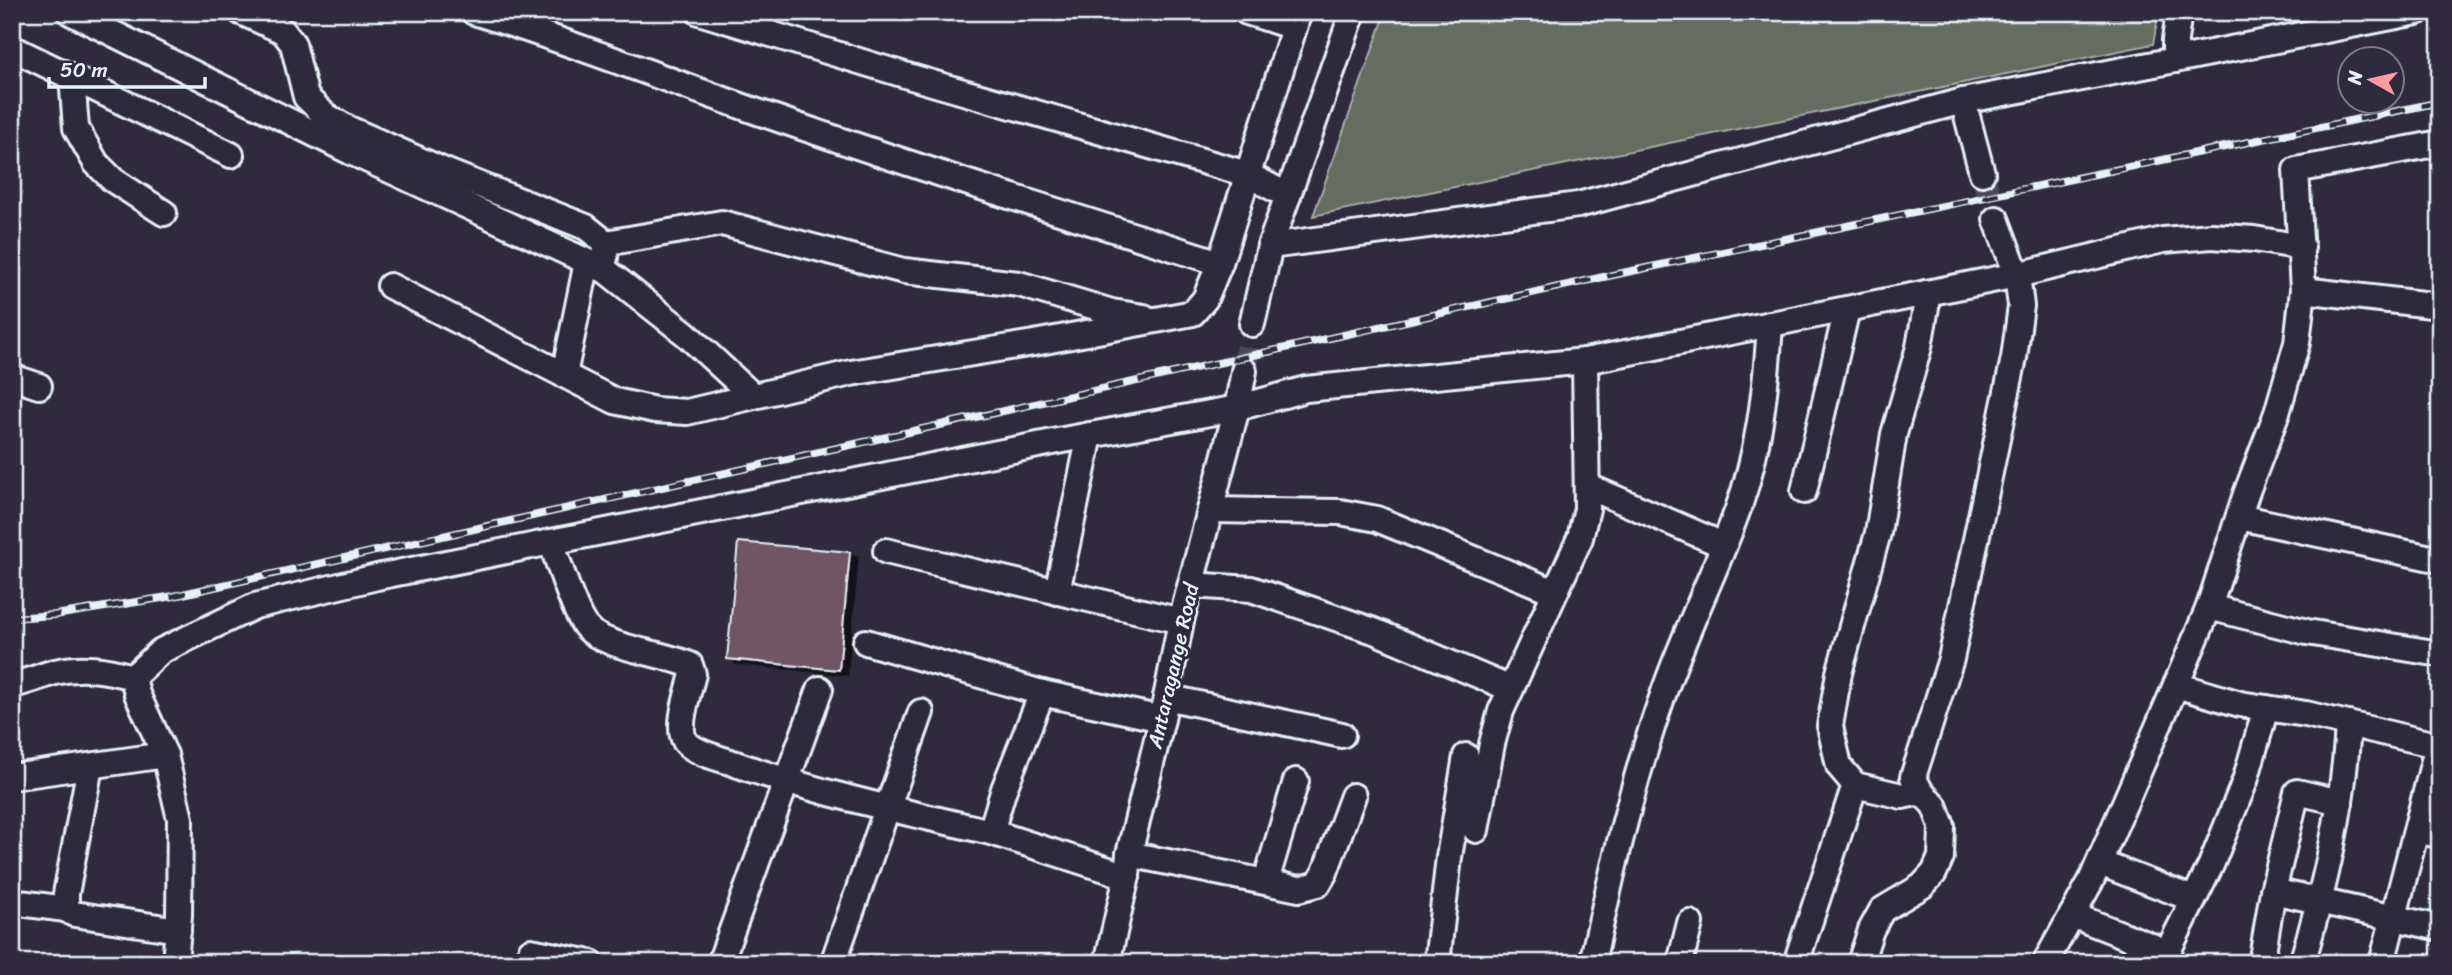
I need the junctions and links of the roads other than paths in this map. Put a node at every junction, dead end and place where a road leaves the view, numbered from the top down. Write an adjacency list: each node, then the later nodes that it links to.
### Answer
1 (70, 12): 25 (street)
2 (241, 12): 21 (street)
3 (474, 12): 24 (street)
4 (699, 12): 17 (street)
5 (1247, 12): 9 (street)
6 (1353, 12): 18 (street)
7 (2179, 12): 11 (street)
8 (2417, 12): 11 (street)
9 (1296, 20): 17 (street)
10 (12, 48): 12 (street)
11 (2175, 60): 13 (street)
12 (72, 77): 15 (street); 19 (street)
13 (1963, 101): 16 (street); 22 (street)
14 (2440, 143): 23 (street)
15 (231, 155)
16 (1982, 173)
17 (1247, 174): 18 (street); 24 (street)
18 (1288, 195): 22 (street)
19 (164, 213)
20 (1996, 219): 26 (street)
21 (606, 243): 25 (street); 32 (street)
22 (1270, 246): 33 (street)
23 (2302, 247): 26 (street); 28 (street)
24 (1220, 263): 32 (street)
25 (596, 266): 37 (street); 40 (street)
26 (2017, 275): 29 (street); 77 (street)
27 (390, 286): 37 (street)
28 (2302, 289): 30 (street); 46 (street)
29 (1926, 293): 31 (street); 76 (street)
30 (2440, 306)
31 (1847, 309): 34 (street); 44 (street)
32 (1162, 319): 40 (street)
33 (1252, 324)
34 (1770, 324): 35 (street); 48 (street)
35 (1586, 361): 41 (street); 43 (street)
36 (1244, 371): 41 (street, Antaragange Road)
37 (564, 375): 40 (street)
38 (12, 377): 39 (street)
39 (38, 386)
40 (752, 395)
41 (1237, 408): 42 (street); 45 (street, Antaragange Road)
42 (1090, 435): 47 (street); 52 (street)
43 (1587, 486): 48 (street); 53 (street)
44 (1804, 492)
45 (1210, 510): 51 (street, Antaragange Road); 53 (street)
46 (2239, 517): 50 (street); 54 (street)
47 (551, 542): 58 (street); 75 (street)
48 (1723, 545): 106 (street)
49 (886, 551): 52 (street)
50 (2440, 560)
51 (1191, 584): 55 (street, Antaragange Road); 62 (street)
52 (1057, 592): 55 (street)
53 (1555, 592): 62 (street)
54 (2209, 607): 57 (street); 60 (street)
55 (1181, 621): 64 (street, Antaragange Road)
56 (866, 642): 63 (street)
57 (2440, 654)
58 (133, 677): 59 (street); 70 (street)
59 (12, 685)
60 (2176, 685): 65 (street); 84 (street)
61 (820, 689): 75 (street)
62 (1511, 689): 81 (street)
63 (1042, 694): 64 (street); 82 (street)
64 (1164, 708): 68 (street); 85 (street, Antaragange Road)
65 (2266, 708): 67 (street); 88 (street)
66 (921, 712): 80 (street)
67 (2348, 724): 69 (street); 79 (street)
68 (1342, 735)
69 (2439, 746): 83 (street)
70 (164, 755): 72 (street); 96 (street)
71 (1466, 756): 105 (street)
72 (90, 766): 73 (street); 91 (street)
73 (12, 777)
74 (1296, 781): 86 (street)
75 (786, 782): 80 (street); 102 (street)
76 (1855, 785): 77 (street); 108 (street)
77 (1922, 792): 109 (street)
78 (1353, 796): 86 (street)
79 (2340, 802): 87 (street); 90 (street)
80 (887, 808): 82 (street); 103 (street)
81 (1476, 830)
82 (990, 832): 85 (street)
83 (2428, 833): 93 (street)
84 (2099, 863): 88 (street); 92 (street)
85 (1128, 865): 86 (street); 104 (street, Antaragange Road)
86 (1266, 881)
87 (2273, 891): 90 (street); 99 (street)
88 (2193, 899): 98 (street)
89 (12, 902): 91 (street)
90 (2320, 902): 93 (street); 111 (street)
91 (65, 909): 96 (street)
92 (2072, 915): 98 (street); 110 (street)
93 (2393, 919): 95 (street); 112 (street)
94 (1690, 923): 107 (street)
95 (2440, 928)
96 (178, 930): 100 (street)
97 (531, 951): 101 (street)
98 (2165, 957)
99 (2262, 958)
100 (175, 963)
101 (591, 963)
102 (720, 963)
103 (833, 963)
104 (1107, 963)
105 (1437, 963)
106 (1592, 963)
107 (1680, 963)
108 (1796, 963)
109 (1860, 963)
110 (2045, 963)
111 (2302, 963)
112 (2382, 963)

